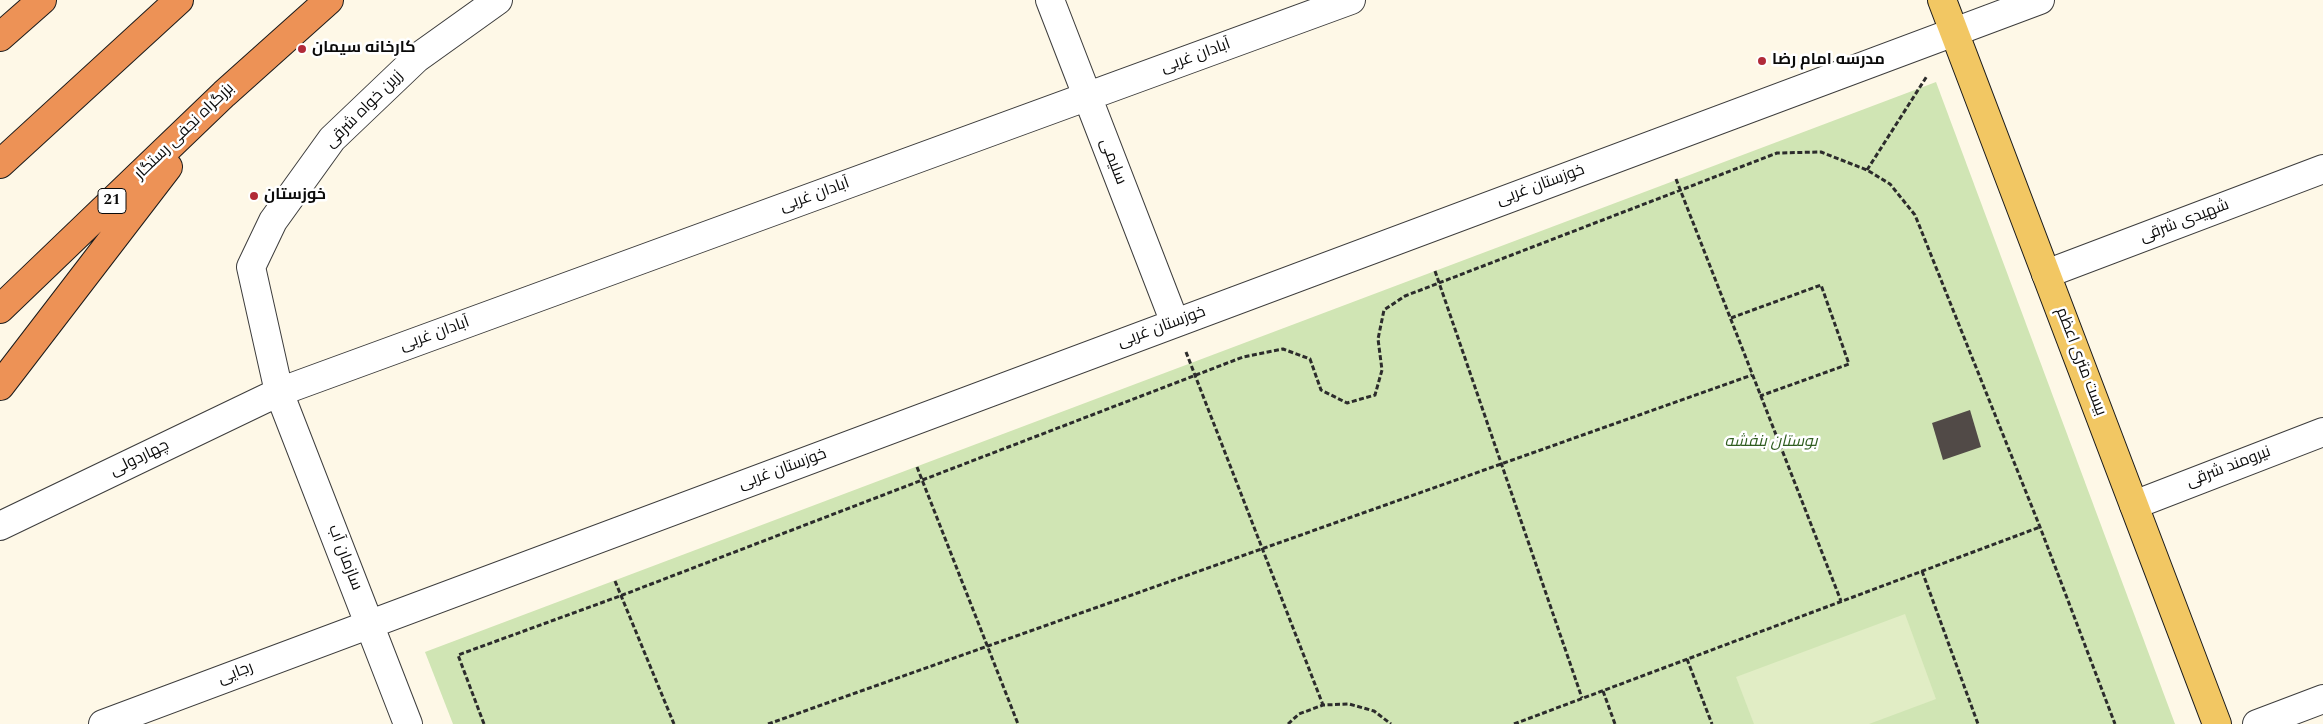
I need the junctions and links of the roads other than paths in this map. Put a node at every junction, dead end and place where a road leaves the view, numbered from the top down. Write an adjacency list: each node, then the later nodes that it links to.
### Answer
1 (42, 0): 10 (highway)
2 (179, 0): 13 (highway)
3 (329, 0): 11 (highway, بزرگراه نجفی رستگار / 21)
4 (498, 0): 19 (street, زرین خواه شرقی)
5 (1050, 0): 12 (street, سلیمی)
6 (1351, 0): 12 (street, آبادان غربی)
7 (1942, 0): 9 (main road, بیست متری اعظم)
8 (2040, 0): 9 (street)
9 (1955, 32): 15 (main road, بیست متری اعظم); 17 (street, خوزستان غربی)
10 (0, 37)
11 (224, 94): 16 (highway, بزرگراه نجفی رستگار / 21); 18 (highway)
12 (1087, 97): 17 (street, سلیمی); 19 (street, آبادان غربی)
13 (0, 164)
14 (2323, 169): 15 (street, شهیدی شرقی)
15 (2046, 274): 21 (main road, بیست متری اعظم)
16 (0, 309)
17 (1175, 323): 23 (street, خوزستان غربی)
18 (0, 386)
19 (279, 392): 22 (street, چهاردولی); 23 (street, سازمان آب)
20 (2323, 432): 21 (street, نیرومند شرقی)
21 (2134, 505): 27 (main road, بیست متری اعظم)
22 (0, 526)
23 (370, 624): 25 (street, رجایی); 26 (street, سازمان آب)
24 (2323, 700): 28 (street)
25 (103, 724)
26 (408, 724)
27 (2218, 724)
28 (2257, 724)

